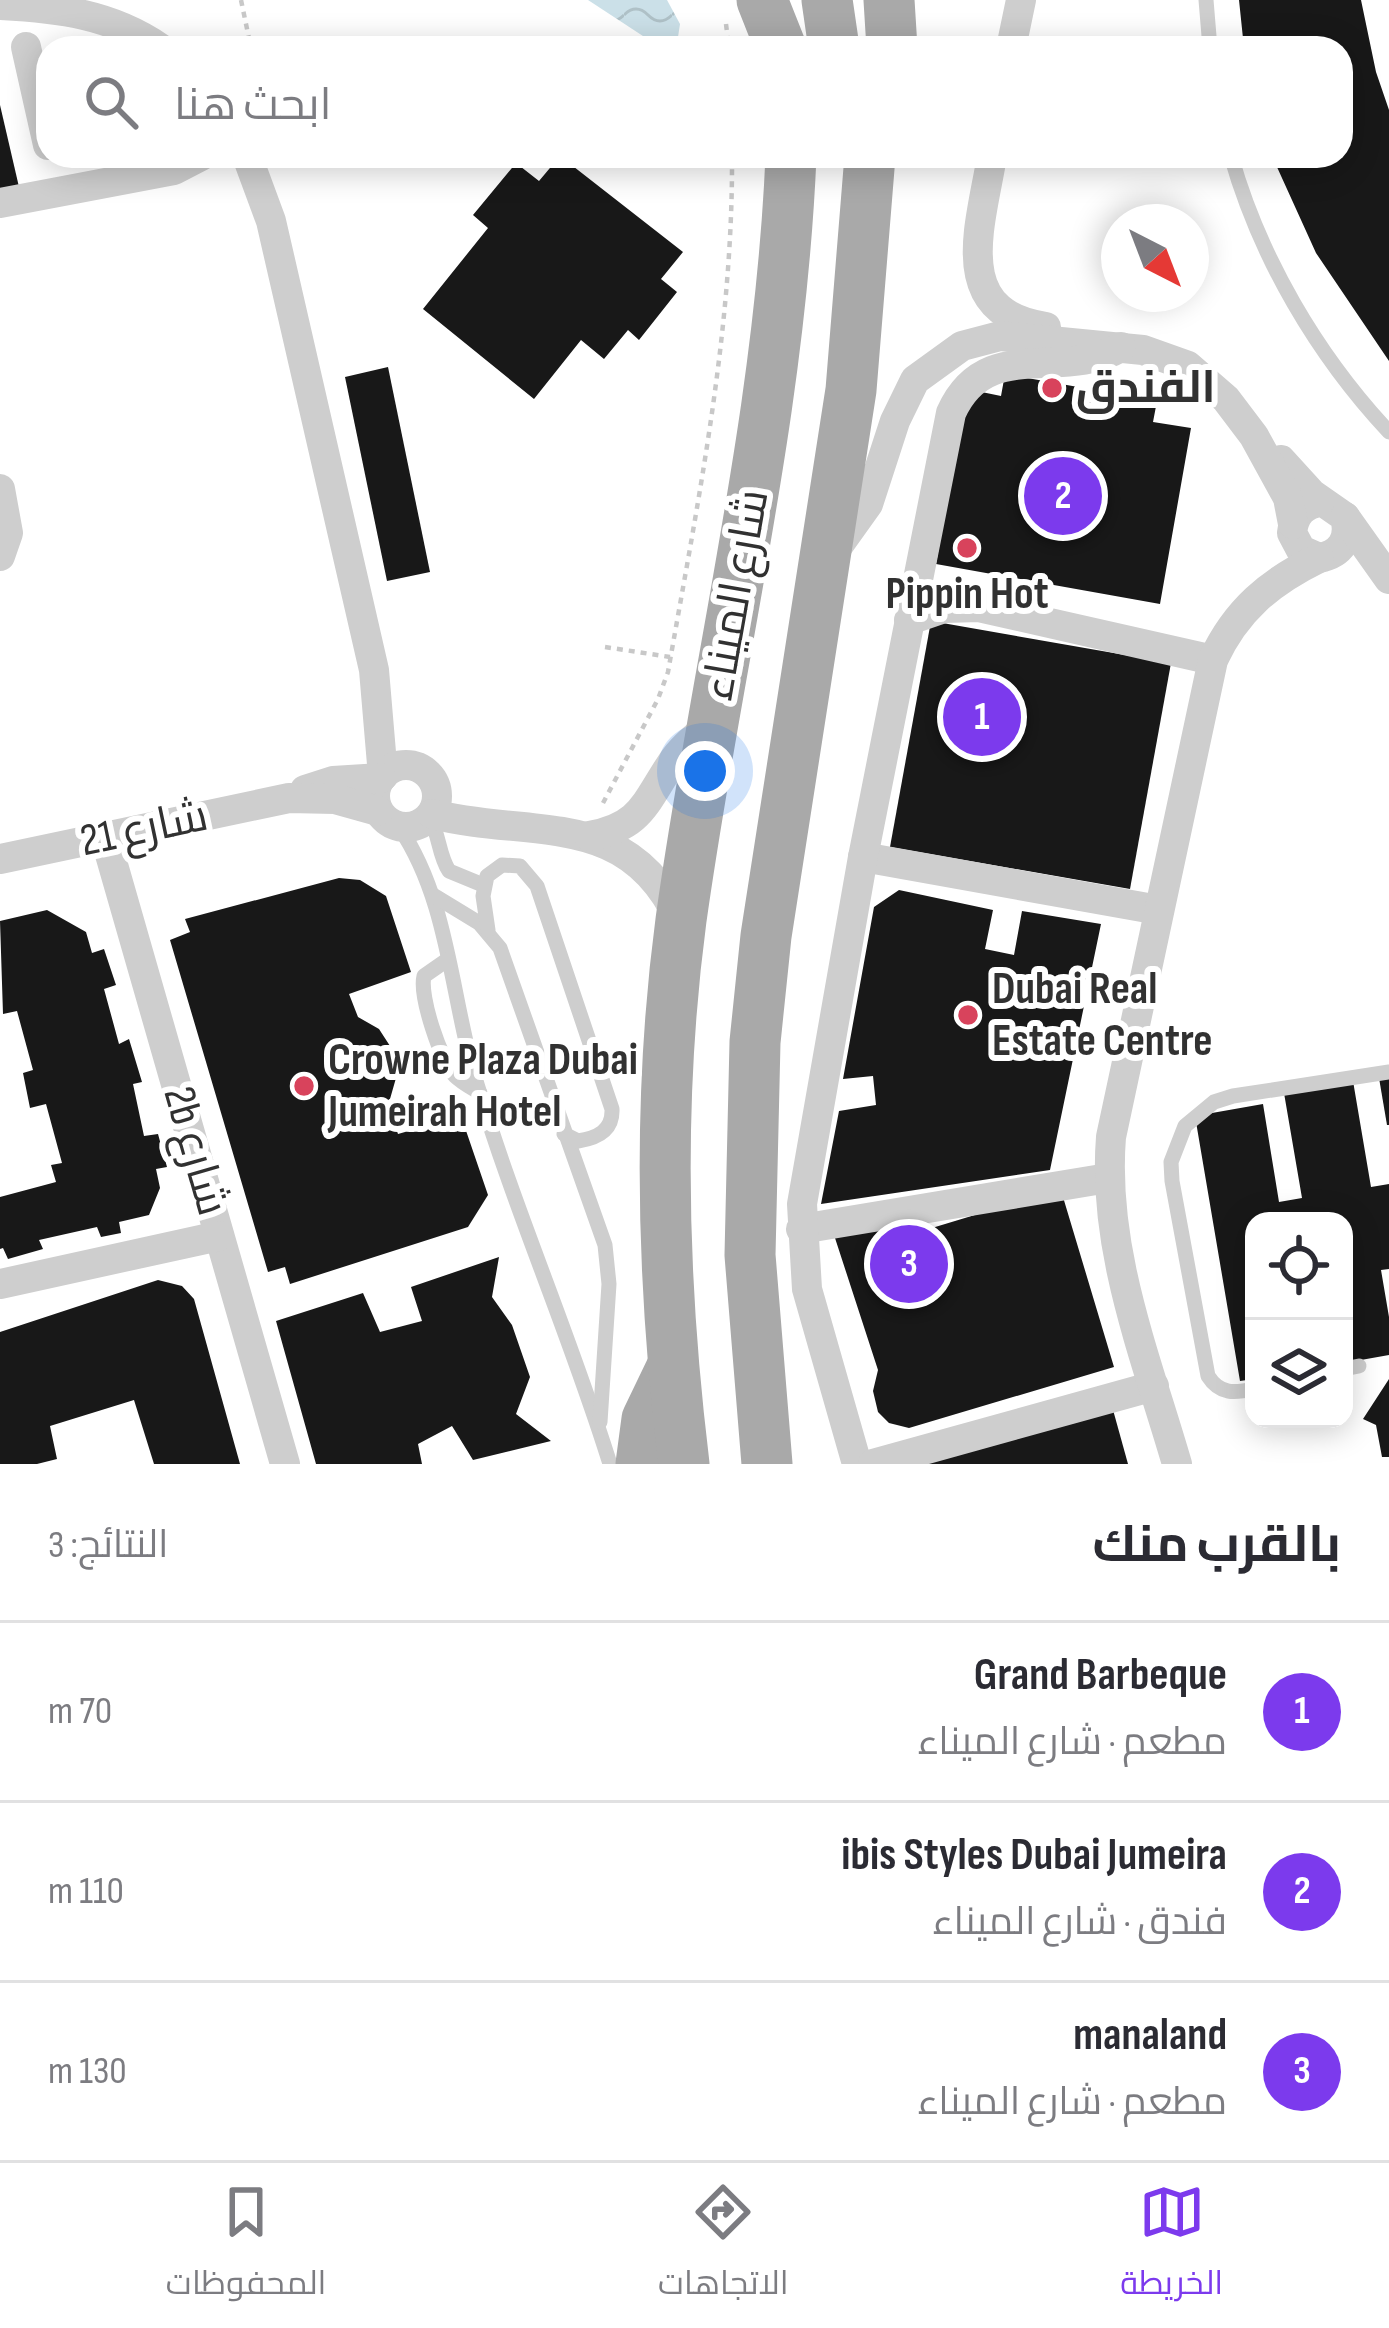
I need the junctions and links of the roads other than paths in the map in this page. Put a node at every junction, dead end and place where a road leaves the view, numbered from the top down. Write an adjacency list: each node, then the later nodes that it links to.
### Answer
1 (779, 0): 11 (main road)
2 (827, 0): 12 (main road)
3 (860, 0): 13 (main road)
4 (889, 0): 14 (main road)
5 (1021, 0): 15 (street)
6 (1206, 0): 16 (lane)
7 (0, 5): 9 (street)
8 (743, 7): 10 (main road)
9 (139, 36)
10 (771, 36)
11 (782, 36)
12 (832, 36)
13 (864, 36)
14 (891, 36)
15 (1014, 36)
16 (1209, 36)
17 (26, 46): 18 (street)
18 (36, 91)
19 (53, 168): 28 (street)
20 (178, 168): 28 (street)
21 (252, 168): 30 (street)
22 (266, 168): 30 (street)
23 (790, 168): 45 (main road, شارع الميناء)
24 (869, 168): 31 (main road, شارع الميناء)
25 (896, 168): 31 (main road)
26 (990, 168): 32 (street)
27 (1235, 168): 33 (lane)
28 (58, 192): 29 (street)
29 (0, 203)
30 (272, 221): 44 (street)
31 (864, 242): 40 (main road, شارع الميناء)
32 (1121, 347): 34 (street); 40 (street); 42 (street)
33 (1389, 433)
34 (1253, 436): 36 (street); 37 (street)
35 (0, 489): 38 (street)
36 (1333, 509): 37 (street); 39 (street); 39 (street)
37 (1292, 528): 39 (street); 41 (street)
38 (0, 556)
39 (1323, 557): 41 (street)
40 (824, 562): 77 (main road, شارع الميناء)
41 (1263, 590): 43 (street)
42 (909, 620): 43 (street); 54 (street)
43 (1214, 661): 58 (street)
44 (374, 670): 46 (street); 47 (street)
45 (712, 723): 52 (street); 59 (main road, شارع الميناء)
46 (425, 774): 47 (street); 49 (street); 51 (street)
47 (382, 777): 48 (street, شارع 21); 50 (street)
48 (289, 798): 50 (street, شارع 21); 53 (street, شارع 21)
49 (430, 816): 50 (street); 51 (street); 56 (lane)
50 (388, 819): 57 (lane)
51 (515, 823): 52 (street)
52 (589, 836): 59 (street)
53 (105, 837): 55 (street, شارع 21); 67 (street, 2b شارع)
54 (863, 857): 58 (street); 66 (street)
55 (0, 859)
56 (484, 885): 60 (lane); 64 (lane)
57 (433, 895): 60 (lane); 61 (lane)
58 (1159, 910): 65 (street)
59 (681, 923): 69 (main road, شارع الميناء)
60 (488, 930): 64 (lane)
61 (447, 960): 63 (lane); 63 (lane)
62 (1389, 1072): 71 (lane)
63 (480, 1093): 72 (lane)
64 (562, 1131): 72 (lane)
65 (1108, 1178): 66 (street); 70 (street)
66 (801, 1229): 78 (street)
67 (219, 1236): 68 (street); 73 (street, 2b شارع)
68 (0, 1284)
69 (672, 1366): 75 (main road); 76 (main road, شارع الميناء)
70 (1154, 1386): 79 (street); 80 (street)
71 (1245, 1390)
72 (600, 1430): 74 (lane)
73 (285, 1464)
74 (610, 1464)
75 (640, 1464)
76 (684, 1464)
77 (767, 1464)
78 (857, 1464)
79 (873, 1464)
80 (1177, 1464)

